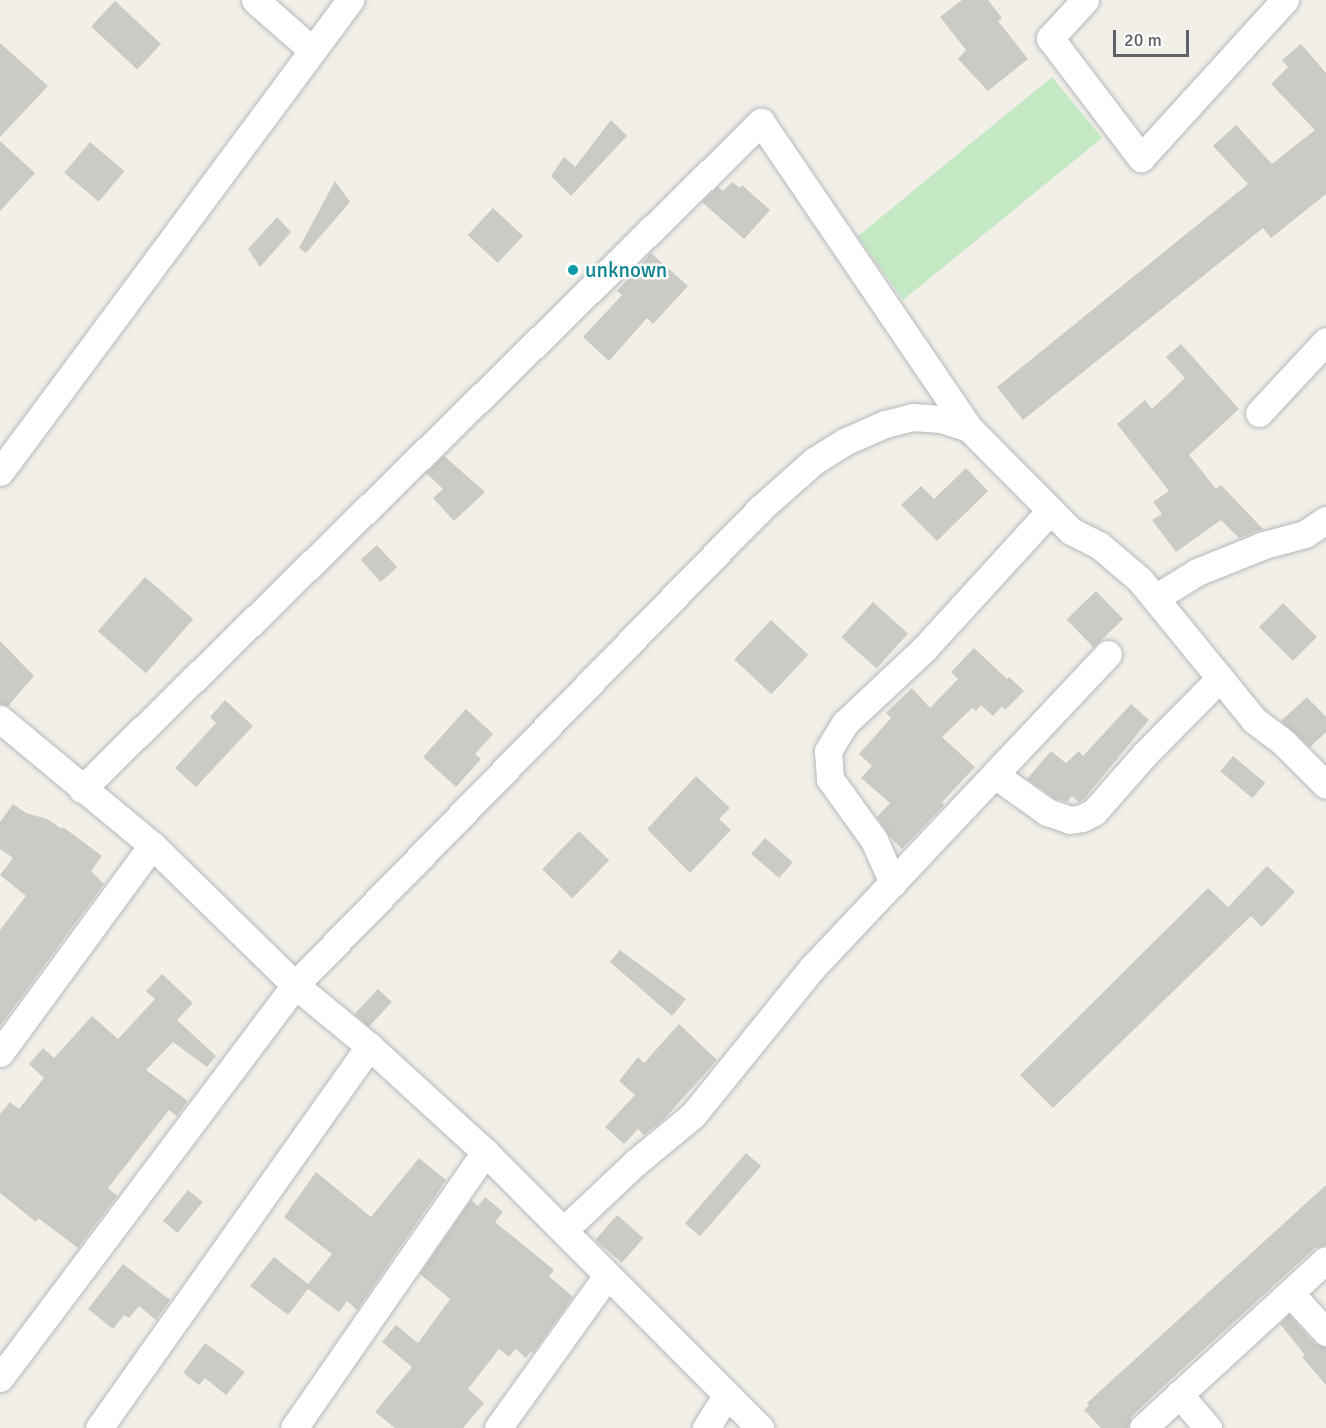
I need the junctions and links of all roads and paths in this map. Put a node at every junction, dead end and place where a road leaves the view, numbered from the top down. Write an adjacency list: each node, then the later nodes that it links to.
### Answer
1 (255, 0): 5 (street)
2 (350, 0): 5 (street)
3 (1085, 0): 4 (street)
4 (1285, 0)
5 (312, 50): 9 (street)
6 (1326, 341): 7 (street)
7 (1259, 413)
8 (969, 428): 10 (street); 18 (street); 21 (street)
9 (0, 472)
10 (1050, 511): 12 (street); 20 (street)
11 (1326, 520): 12 (street)
12 (1155, 598): 14 (street)
13 (1108, 654): 16 (street)
14 (1220, 678): 16 (street); 17 (street)
15 (0, 719): 18 (street)
16 (995, 775): 20 (street)
17 (1326, 785)
18 (82, 789): 19 (street)
19 (152, 845): 21 (street); 23 (street)
20 (892, 883): 25 (street)
21 (295, 985): 22 (street); 30 (street)
22 (369, 1046): 24 (street); 33 (street)
23 (0, 1053)
24 (485, 1152): 25 (street); 34 (street)
25 (564, 1230): 27 (street)
26 (1326, 1260): 28 (street)
27 (607, 1276): 32 (street); 35 (street)
28 (1291, 1294): 29 (street); 31 (street)
29 (1326, 1332)
30 (0, 1378)
31 (1179, 1394): 38 (street); 39 (street)
32 (728, 1395): 36 (street); 37 (street)
33 (99, 1428)
34 (294, 1428)
35 (498, 1428)
36 (706, 1428)
37 (760, 1428)
38 (1143, 1428)
39 (1208, 1428)

